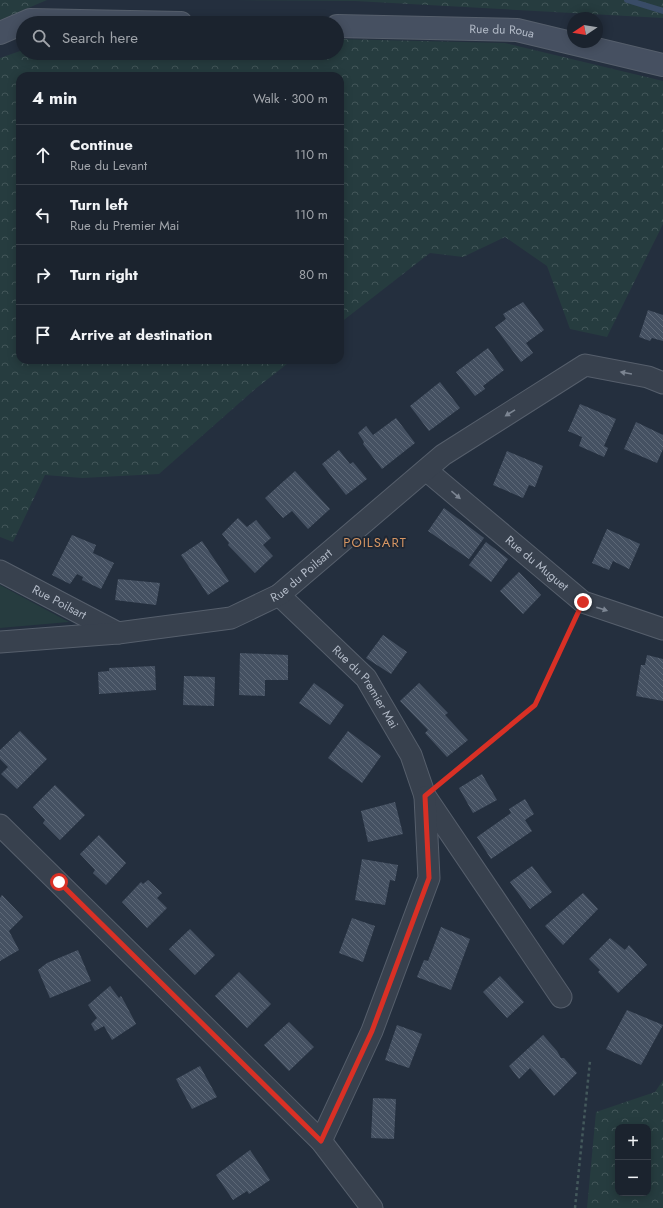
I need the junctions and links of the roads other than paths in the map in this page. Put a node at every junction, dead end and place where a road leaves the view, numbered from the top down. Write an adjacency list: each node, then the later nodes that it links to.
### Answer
1 (16, 26): 3 (street)
2 (344, 26): 4 (street, Rue du Roua)
3 (0, 33)
4 (663, 65)
5 (663, 383): 6 (street, Rue du Poilsart, one-way to 6)
6 (426, 470): 8 (street, Rue du Poilsart); 9 (street, Rue du Muguet, one-way to 9)
7 (0, 571): 10 (street, Rue Poilsart)
8 (279, 595): 10 (street, Rue du Poilsart); 12 (street, Rue du Premier Mai)
9 (663, 629)
10 (118, 633): 11 (street, Rue du Poilsart)
11 (0, 642)
12 (425, 796): 14 (street, Rue du Premier Mai); 15 (street, Rue du Premier Mai)
13 (0, 825): 15 (street)
14 (561, 997)
15 (321, 1141): 16 (street)
16 (372, 1208)

